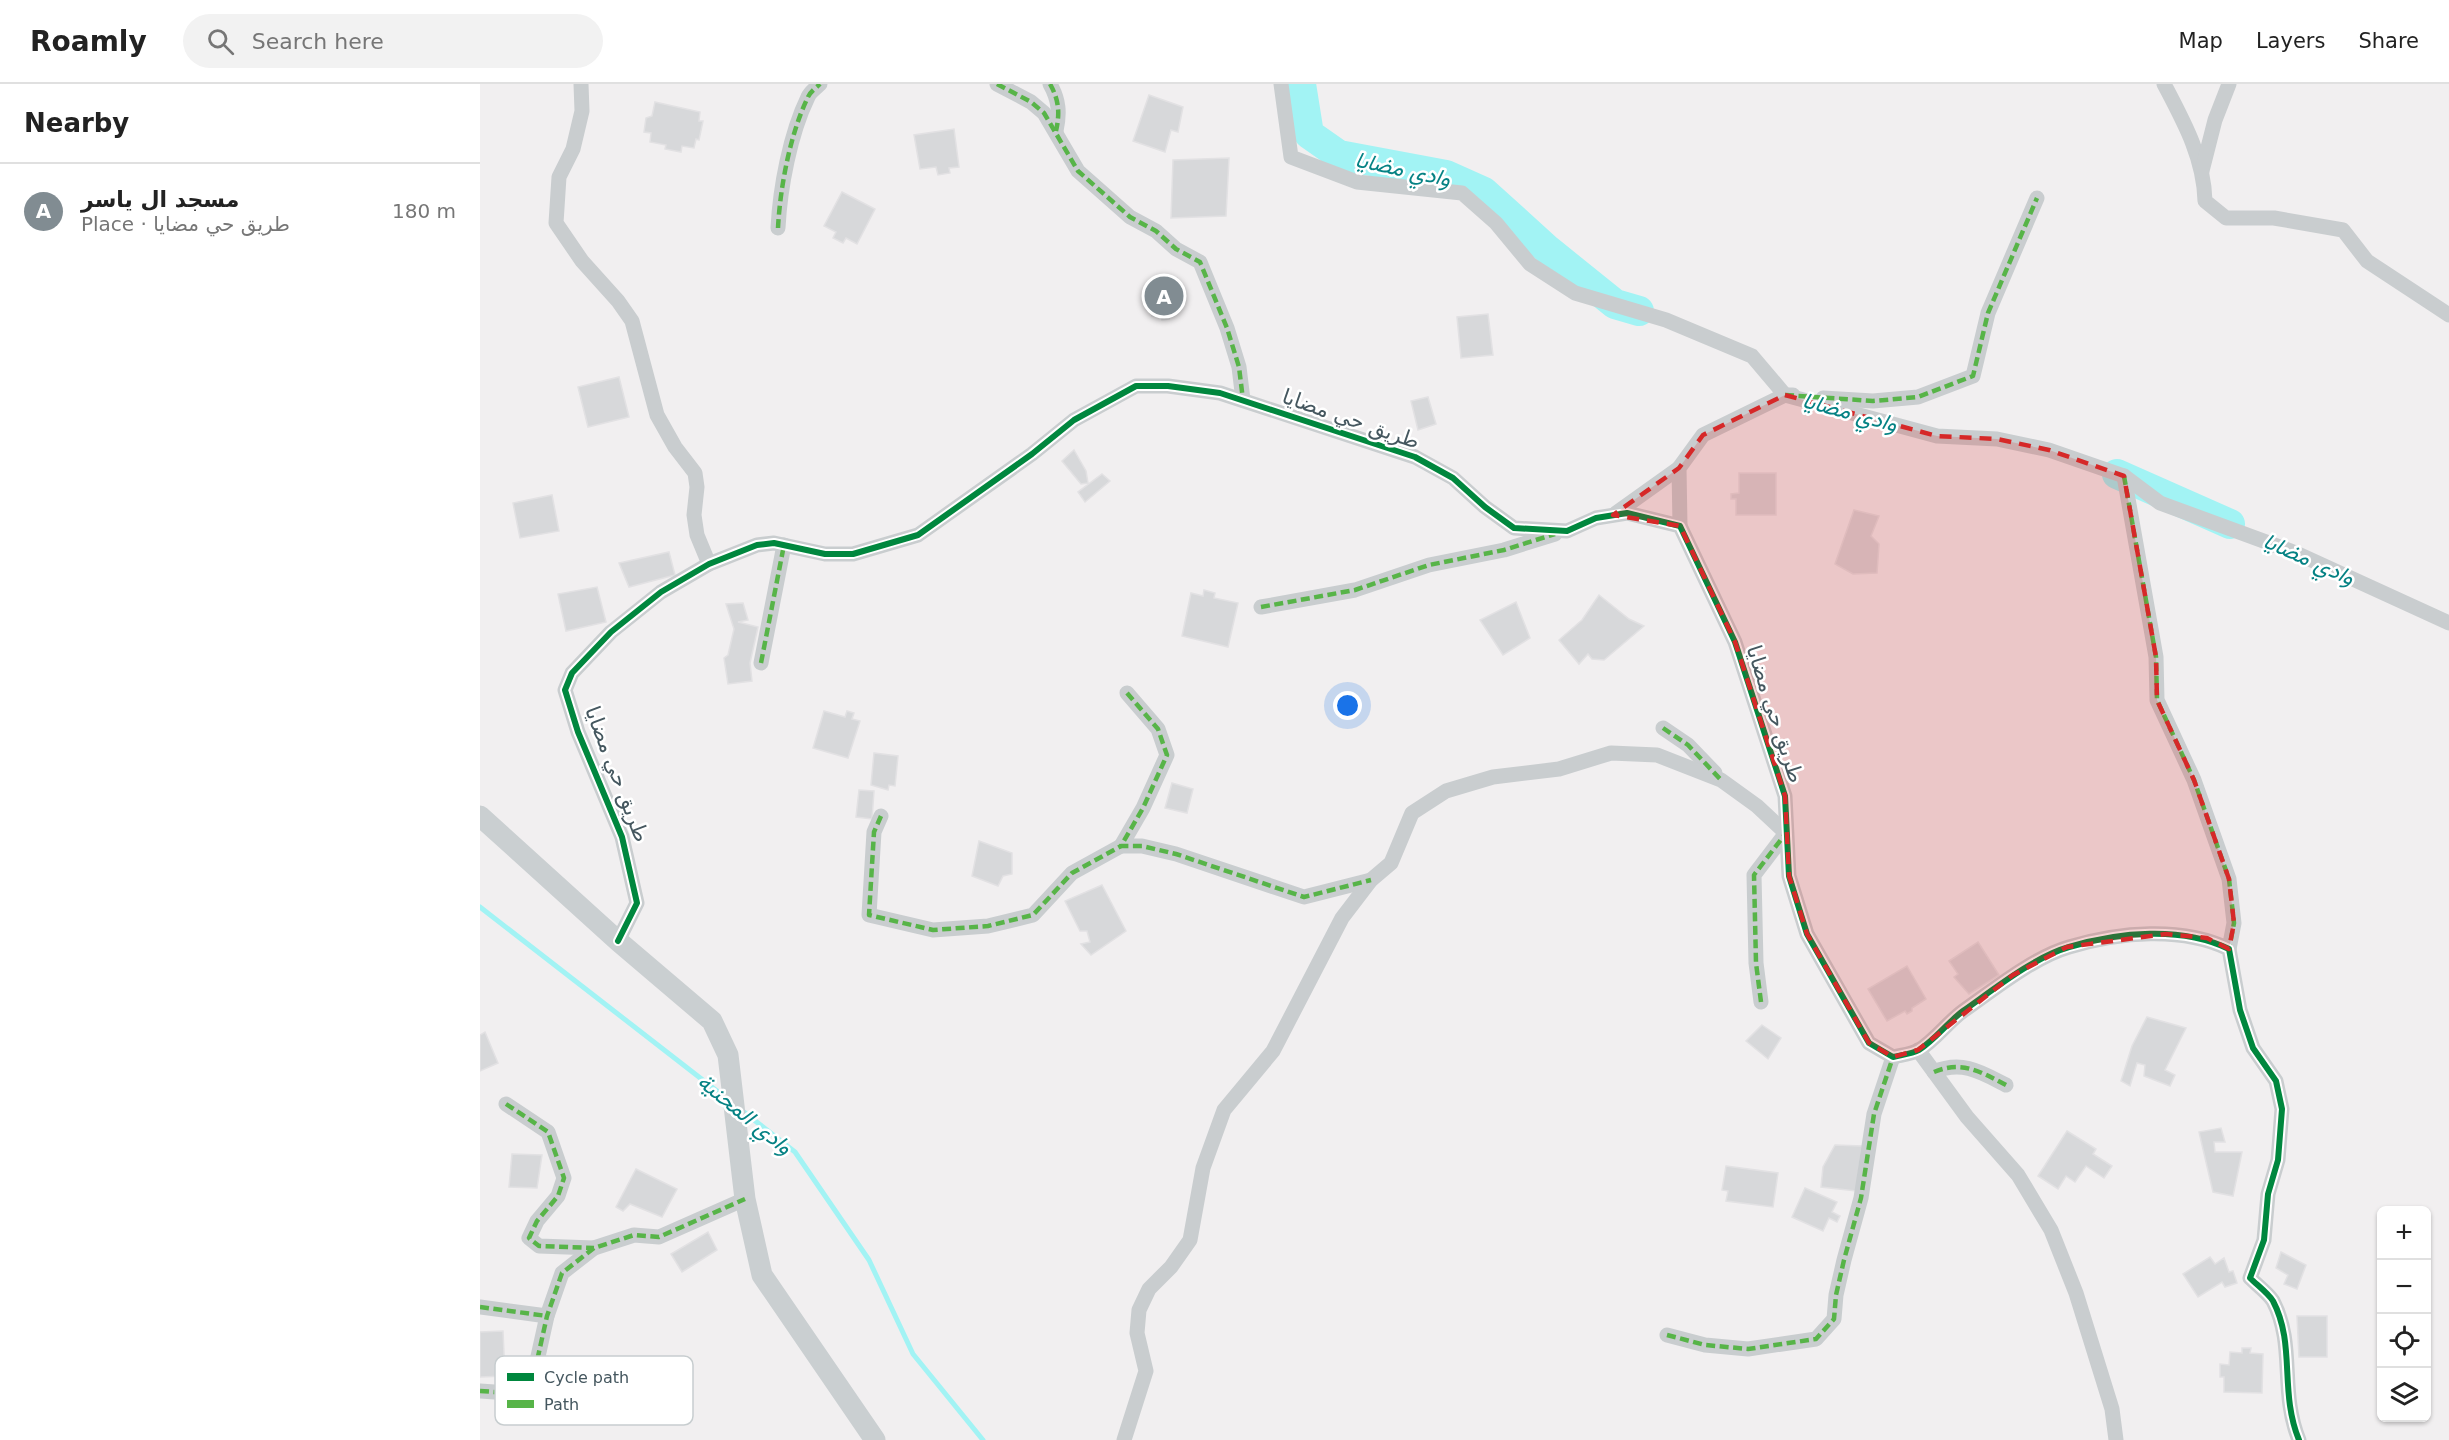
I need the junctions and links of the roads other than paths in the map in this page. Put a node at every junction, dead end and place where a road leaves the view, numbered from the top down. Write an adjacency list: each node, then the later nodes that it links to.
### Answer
1 (581, 84): 22 (street)
2 (820, 84): 12 (street)
3 (997, 84): 8 (street)
4 (1050, 84): 9 (street)
5 (1281, 84): 14 (street)
6 (2164, 84): 10 (street)
7 (2229, 84): 10 (street)
8 (1012, 89): 9 (street)
9 (1056, 131): 15 (street)
10 (2202, 171): 13 (street)
11 (2037, 198): 14 (street)
12 (778, 228)
13 (2449, 315)
14 (1785, 395): 16 (street); 17 (street)
15 (1244, 400): 20 (street, طريق حي مضايا); 21 (street, طريق حي مضايا)
16 (1679, 468): 18 (street); 19 (street)
17 (2124, 476): 24 (street); 35 (street)
18 (1613, 515): 19 (street, طريق حي مضايا); 20 (street, طريق حي مضايا)
19 (1680, 526): 31 (street, طريق حي مضايا)
20 (1567, 531): 23 (street)
21 (784, 545): 22 (street, طريق حي مضايا); 25 (street)
22 (709, 564): 34 (street, طريق حي مضايا)
23 (1261, 607)
24 (2449, 623)
25 (761, 663)
26 (1127, 693): 32 (street)
27 (1663, 728): 28 (street)
28 (1721, 780): 31 (street); 33 (street)
29 (480, 816): 34 (main road)
30 (881, 816): 32 (street)
31 (1786, 833): 36 (street); 38 (street, طريق حي مضايا)
32 (1121, 846): 33 (street)
33 (1371, 880): 51 (street)
34 (618, 941): 42 (main road)
35 (2229, 949): 37 (street); 53 (street)
36 (1761, 1002)
37 (1918, 1050): 38 (street); 39 (street)
38 (1893, 1058): 46 (street)
39 (1934, 1072): 40 (street); 52 (street)
40 (2006, 1085)
41 (506, 1104): 43 (street)
42 (745, 1199): 43 (street); 50 (main road)
43 (594, 1248): 45 (street)
44 (480, 1307): 45 (street)
45 (547, 1316): 47 (street)
46 (1667, 1335)
47 (538, 1356)
48 (480, 1391): 49 (street)
49 (495, 1392)
50 (875, 1440)
51 (1124, 1440)
52 (2116, 1440)
53 (2299, 1440)

